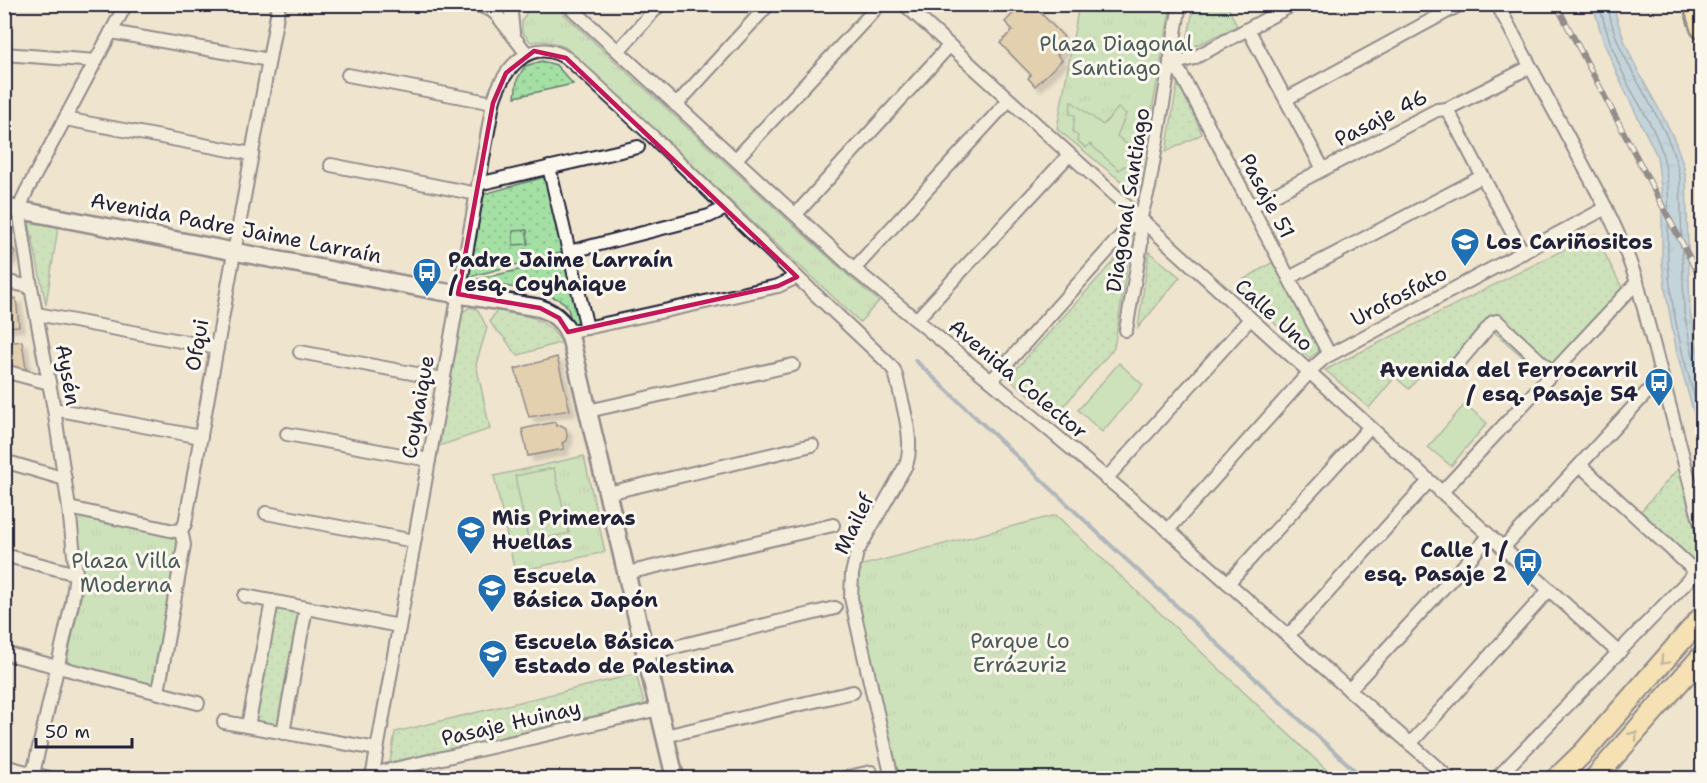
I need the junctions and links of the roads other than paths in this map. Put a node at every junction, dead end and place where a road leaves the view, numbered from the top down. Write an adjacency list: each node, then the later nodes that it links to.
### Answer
1 (126, 4): 17 (street)
2 (279, 4): 23 (street, Ofqui)
3 (475, 4): 18 (street)
4 (513, 4): 18 (street)
5 (567, 4): 20 (street, Avenida Colector)
6 (660, 4): 20 (street)
7 (769, 4): 31 (street)
8 (880, 4): 37 (street)
9 (904, 4): 19 (street, Calle Uno)
10 (1180, 4): 25 (street, Diagonal Santiago)
11 (1294, 4): 16 (street)
12 (1461, 4): 28 (street)
13 (1497, 4): 26 (street)
14 (1695, 4): 15 (highway)
15 (1702, 27)
16 (1248, 29): 25 (street); 28 (street)
17 (111, 32): 23 (street); 24 (street)
18 (514, 38): 22 (street)
19 (949, 46): 29 (street, Calle Uno); 47 (street)
20 (618, 51): 31 (street, Avenida Colector)
21 (4, 54): 24 (street)
22 (526, 54): 30 (street, Coyhaique); 45 (street)
23 (269, 60): 35 (street, Ofqui)
24 (96, 61): 33 (street)
25 (1170, 61): 43 (street, Pasaje 51); 48 (street, Diagonal Santiago)
26 (1530, 67): 32 (street, Pasaje 46); 46 (street)
27 (348, 75): 30 (street)
28 (1286, 99): 40 (street)
29 (1009, 100): 36 (street, Calle Uno); 52 (street)
30 (493, 103): 42 (street, Coyhaique)
31 (676, 105): 37 (street, Avenida Colector)
32 (1447, 109): 40 (street, Pasaje 46); 41 (street)
33 (65, 119): 35 (street); 44 (street)
34 (638, 147): 39 (street)
35 (252, 154): 49 (street, Ofqui)
36 (1070, 155): 48 (street, Calle Uno); 61 (street)
37 (736, 159): 47 (street, Avenida Colector)
38 (331, 165): 42 (street)
39 (549, 167): 42 (street); 50 (street)
40 (1323, 169): 43 (street, Pasaje 46)
41 (1483, 176): 51 (street); 54 (street)
42 (477, 189): 58 (street, Coyhaique)
43 (1251, 207): 54 (street, Pasaje 51)
44 (12, 208): 49 (street, Avenida Padre Jaime Larraín); 57 (street, Aysén)
45 (726, 208): 50 (street); 53 (street)
46 (1606, 208): 51 (street, Urofosfato); 56 (street)
47 (796, 214): 52 (street, Avenida Colector)
48 (1140, 220): 60 (street, Calle Uno); 63 (street, Diagonal Santiago); 75 (street)
49 (234, 251): 58 (street, Avenida Padre Jaime Larraín); 65 (street, Ofqui)
50 (569, 252): 62 (street)
51 (1523, 252): 71 (street, Urofosfato)
52 (854, 269): 61 (street, Avenida Colector)
53 (797, 277): 62 (street); 136 (street, Mailef)
54 (1289, 278): 66 (street, Pasaje 51)
55 (4, 281): 57 (street)
56 (1637, 282): 72 (street); 73 (street)
57 (31, 287): 59 (street, Aysén)
58 (458, 294): 64 (street, Avenida Padre Jaime Larraín); 74 (street, Coyhaique)
59 (37, 314): 65 (street); 76 (street, Aysén)
60 (1250, 319): 71 (street, Calle Uno); 87 (street)
61 (916, 320): 75 (street, Avenida Colector)
62 (587, 328): 64 (street)
63 (1126, 330)
64 (568, 332): 78 (street)
65 (217, 348): 81 (street, Ofqui)
66 (1327, 351)
67 (300, 352): 74 (street)
68 (792, 364): 78 (street)
69 (1453, 369): 72 (street)
70 (4, 371): 76 (street)
71 (1309, 373): 79 (street, Calle Uno); 96 (street, Urofosfato)
72 (1553, 373): 90 (street)
73 (1661, 377): 85 (street); 94 (street)
74 (443, 379): 83 (street, Coyhaique)
75 (991, 381): 87 (street, Avenida Colector)
76 (49, 383): 77 (street, Aysén)
77 (54, 409): 81 (street); 86 (street, Aysén)
78 (588, 411): 89 (street)
79 (1369, 428): 88 (street, Calle Uno); 104 (street)
80 (287, 434): 83 (street)
81 (201, 437): 95 (street, Ofqui)
82 (812, 445): 89 (street)
83 (429, 460): 98 (street, Coyhaique)
84 (4, 461): 86 (street)
85 (1580, 465): 99 (street); 101 (street)
86 (65, 479): 91 (street, Aysén)
87 (1106, 479): 96 (street, Avenida Colector)
88 (1429, 481): 90 (street, Calle Uno); 112 (street)
89 (608, 493): 102 (street)
90 (1441, 493): 97 (street, Calle Uno)
91 (69, 508): 95 (street); 103 (street, Aysén)
92 (266, 513): 98 (street)
93 (833, 525): 102 (street)
94 (1702, 529)
95 (181, 530): 119 (street, Ofqui)
96 (1167, 530): 104 (street, Avenida Colector)
97 (1489, 536): 99 (street, Calle Uno); 118 (street)
98 (414, 541): 111 (street, Coyhaique)
99 (1503, 548): 105 (street, Calle Uno)
100 (4, 555): 103 (street)
101 (1699, 569): 114 (street)
102 (627, 573): 115 (street)
103 (76, 574): 117 (street, Aysén)
104 (1228, 583): 112 (street, Avenida Colector)
105 (1549, 590): 114 (street, Calle Uno); 127 (street)
106 (245, 596): 107 (street)
107 (272, 601): 108 (street); 124 (street)
108 (306, 608): 111 (street); 125 (street)
109 (835, 608): 115 (street)
110 (1702, 617): 139 (main road, one-way to 139)
111 (399, 626): 128 (street, Coyhaique)
112 (1288, 636): 118 (street, Avenida Colector)
113 (4, 653): 117 (street)
114 (1619, 653): 138 (street)
115 (646, 654): 122 (street)
116 (1702, 656): 140 (main road, one-way to 116)
117 (58, 666): 119 (street); 131 (street, Aysén)
118 (1349, 690): 127 (street, Avenida Colector)
119 (158, 692): 121 (street)
120 (853, 692): 126 (street)
121 (198, 703)
122 (659, 709): 126 (street); 132 (street, Pasaje Huinay)
123 (224, 722): 124 (street)
124 (248, 726): 125 (street)
125 (283, 733): 128 (street)
126 (665, 736): 134 (street)
127 (1410, 744): 137 (street, Avenida Colector)
128 (377, 749): 132 (street, Coyhaique)
129 (4, 766): 131 (street)
130 (871, 772): 135 (street)
131 (33, 774): 133 (street)
132 (372, 776)
133 (49, 778)
134 (675, 778)
135 (844, 778)
136 (892, 778)
137 (1449, 778)
138 (1497, 778)
139 (1557, 778)
140 (1595, 778)

